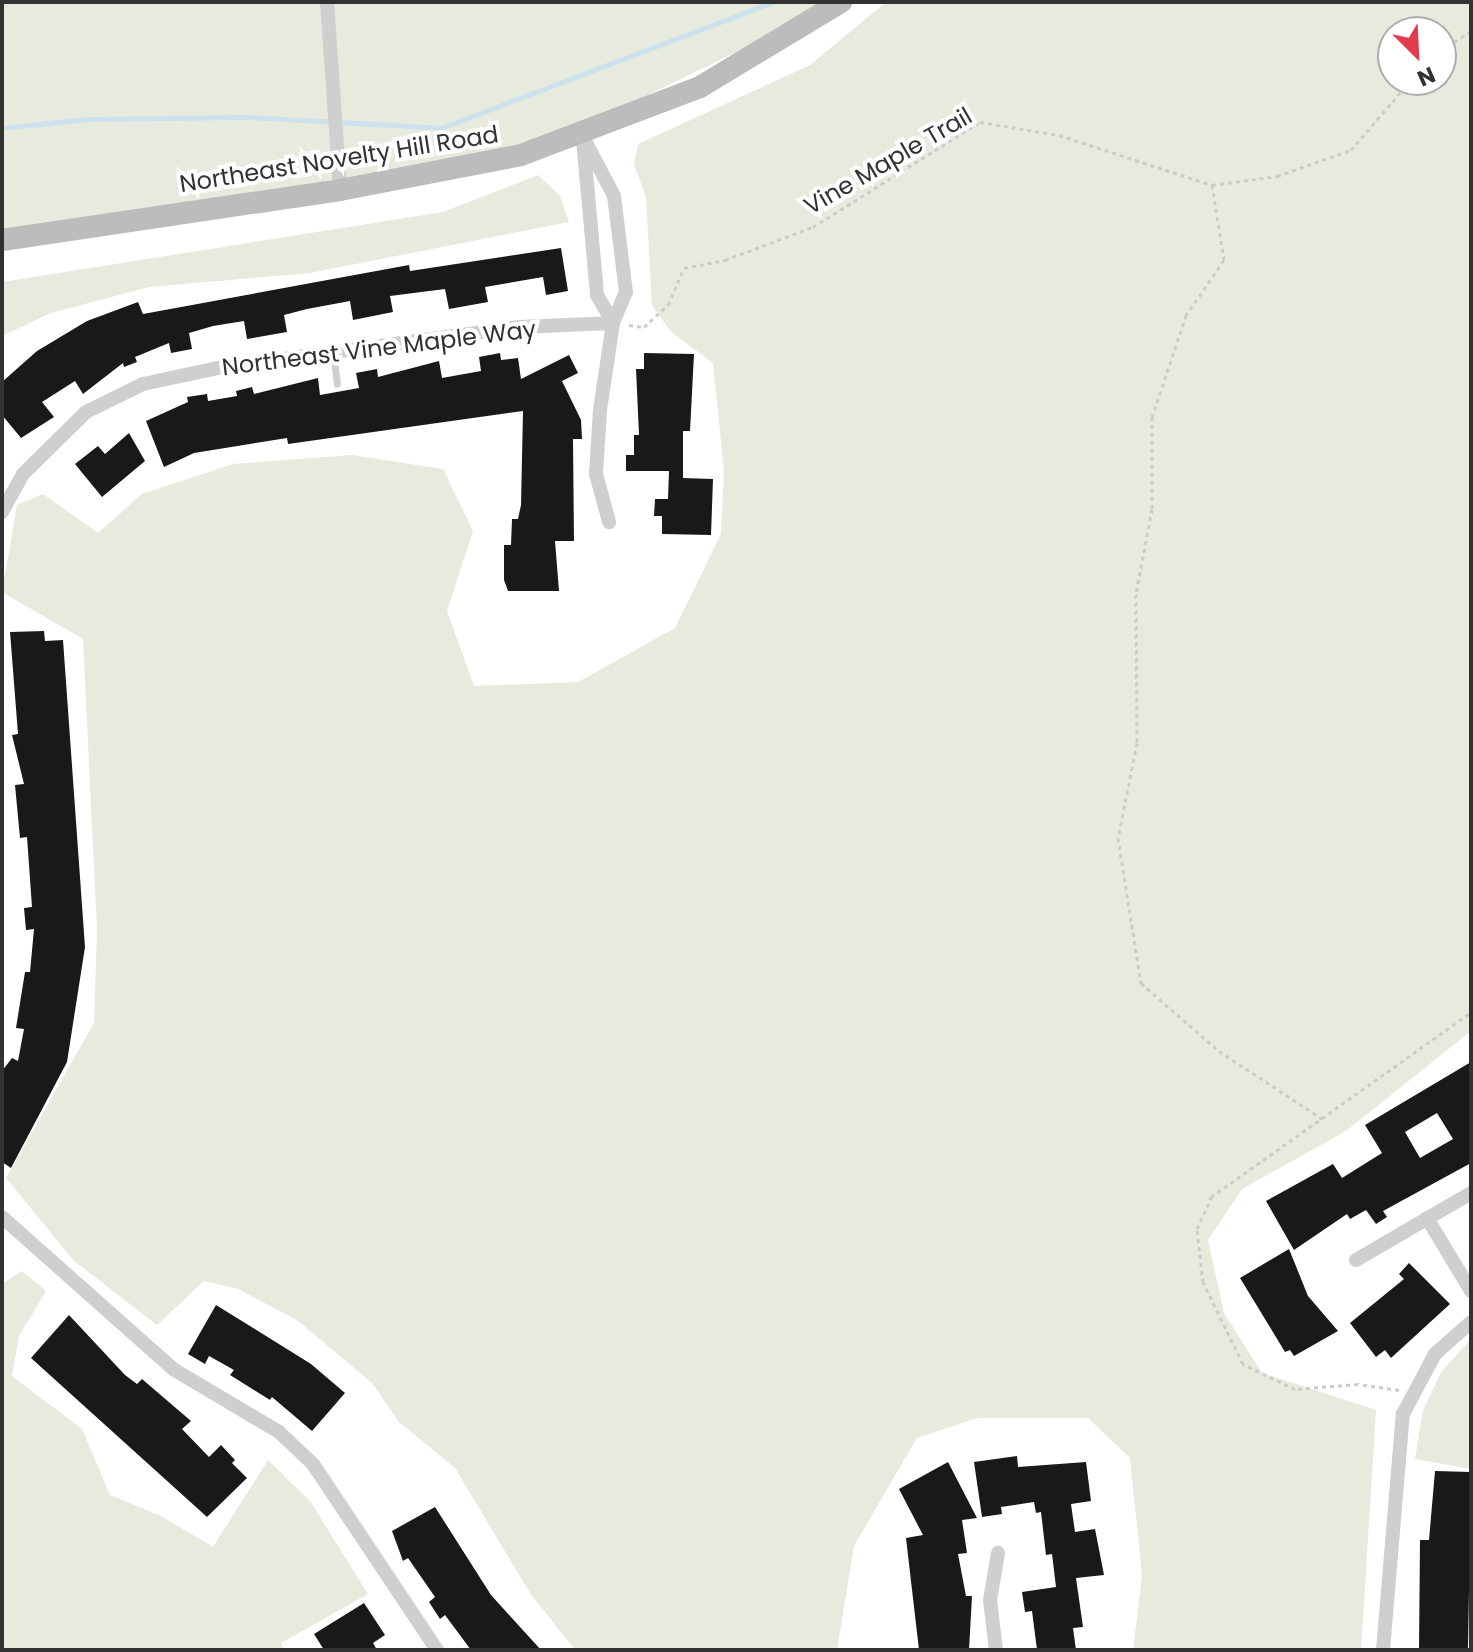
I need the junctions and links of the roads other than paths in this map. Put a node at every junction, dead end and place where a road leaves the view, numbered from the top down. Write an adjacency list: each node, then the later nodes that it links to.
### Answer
1 (327, 2): 4 (street)
2 (841, 2): 3 (main road, Northeast Novelty Hill Road)
3 (582, 135): 4 (main road, Northeast Novelty Hill Road); 6 (street); 6 (street)
4 (340, 190): 5 (main road, Northeast Novelty Hill Road)
5 (2, 240)
6 (613, 323): 7 (street, Northeast Vine Maple Way); 10 (street)
7 (333, 352): 8 (lane); 9 (street, Northeast Vine Maple Way)
8 (337, 384)
9 (2, 512)
10 (609, 522)
11 (1471, 1193): 13 (street)
12 (2, 1217): 18 (street)
13 (1427, 1218): 14 (street); 15 (street)
14 (1356, 1260)
15 (1471, 1291)
16 (1471, 1322): 20 (street)
17 (998, 1553): 19 (street)
18 (437, 1650)
19 (996, 1650)
20 (1383, 1650)

